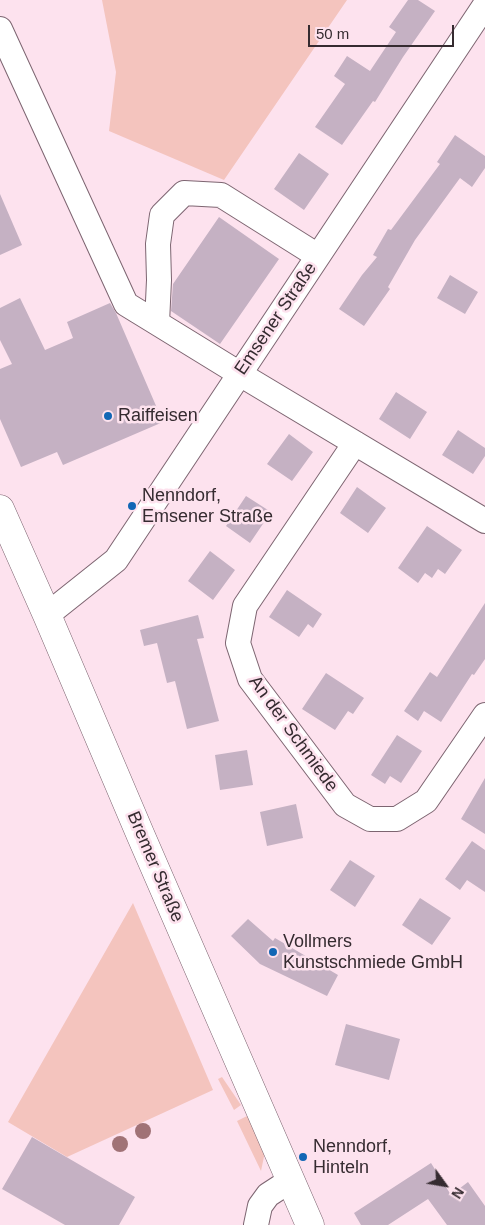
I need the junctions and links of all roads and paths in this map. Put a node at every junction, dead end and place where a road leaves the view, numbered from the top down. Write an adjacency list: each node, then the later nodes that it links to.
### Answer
1 (485, 5): 3 (street, Emsener Straße)
2 (0, 29): 4 (street)
3 (318, 256): 4 (street); 5 (street, Emsener Straße)
4 (158, 323): 5 (street)
5 (240, 374): 6 (street); 9 (street, Emsener Straße)
6 (355, 443): 8 (street); 10 (street, An der Schmiede)
7 (0, 509): 9 (main road, Bremer Straße)
8 (485, 521)
9 (47, 614): 11 (main road, Bremer Straße)
10 (485, 715)
11 (291, 1180): 12 (street); 13 (main road, Bremer Straße)
12 (256, 1225)
13 (310, 1225)

